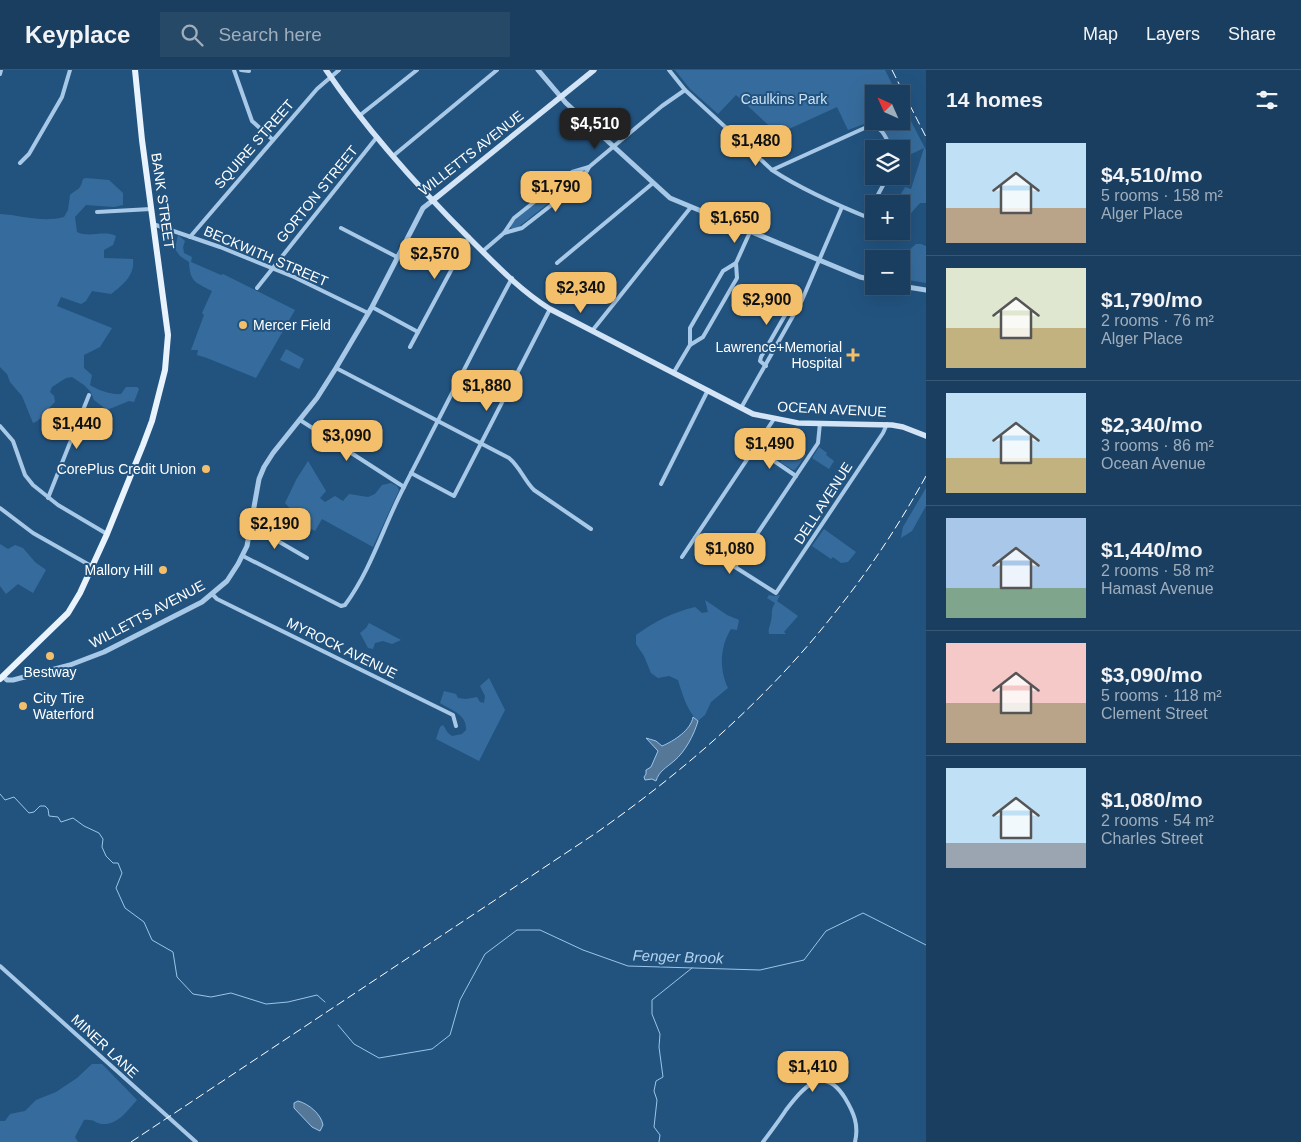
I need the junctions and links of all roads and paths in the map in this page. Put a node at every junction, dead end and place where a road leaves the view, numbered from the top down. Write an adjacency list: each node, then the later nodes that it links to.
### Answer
1 (1, 70): 14 (street)
2 (70, 70): 24 (street)
3 (135, 70): 31 (main road, BANK STREET)
4 (234, 70): 20 (street)
5 (242, 70): 13 (street)
6 (326, 70): 15 (main road, OCEAN AVENUE)
7 (339, 70): 15 (street, SQUIRE STREET)
8 (417, 70): 18 (street)
9 (498, 70): 23 (street)
10 (538, 70): 17 (street)
11 (594, 70): 17 (main road, WILLETTS AVENUE)
12 (670, 70): 16 (street)
13 (249, 71)
14 (0, 74)
15 (330, 76): 18 (main road, OCEAN AVENUE); 20 (street, SQUIRE STREET)
16 (686, 90): 22 (street); 26 (street)
17 (560, 98): 22 (street); 28 (main road, WILLETTS AVENUE)
18 (359, 116): 19 (main road, OCEAN AVENUE)
19 (377, 137): 23 (main road, OCEAN AVENUE); 45 (street, GORTON STREET)
20 (273, 140): 38 (street, SQUIRE STREET)
21 (886, 140): 26 (street)
22 (614, 147): 25 (street); 27 (street)
23 (393, 156): 28 (main road, OCEAN AVENUE)
24 (20, 163)
25 (589, 167): 37 (street); 37 (street)
26 (772, 170): 30 (street)
27 (653, 183): 29 (street); 43 (street)
28 (432, 201): 39 (main road, OCEAN AVENUE); 41 (street, WILLETTS AVENUE)
29 (691, 207): 36 (street); 55 (street)
30 (842, 207): 33 (street); 42 (street)
31 (151, 209): 32 (street); 34 (main road, BANK STREET)
32 (97, 212)
33 (865, 217)
34 (153, 224): 38 (street, BECKWITH STREET); 82 (main road, BANK STREET)
35 (341, 228): 41 (street)
36 (750, 232): 42 (street); 44 (street)
37 (504, 233): 40 (street)
38 (190, 236): 45 (street, BECKWITH STREET)
39 (469, 237): 40 (main road, OCEAN AVENUE); 56 (street)
40 (482, 251): 46 (main road, OCEAN AVENUE)
41 (397, 257): 52 (street, WILLETTS AVENUE)
42 (820, 260): 47 (street); 51 (street)
43 (558, 263)
44 (736, 263): 57 (street); 57 (street)
45 (273, 269): 49 (street, GORTON STREET); 54 (street, BECKWITH STREET)
46 (512, 278): 53 (main road, OCEAN AVENUE); 67 (street)
47 (865, 279)
48 (910, 287): 50 (street)
49 (257, 288)
50 (926, 290)
51 (802, 300): 59 (street); 59 (street)
52 (372, 307): 54 (street, WILLETTS AVENUE); 56 (street)
53 (550, 309): 55 (main road, OCEAN AVENUE); 72 (street)
54 (368, 313): 60 (street, WILLETTS AVENUE)
55 (592, 331): 61 (main road, OCEAN AVENUE)
56 (418, 332): 58 (street)
57 (690, 345): 61 (street)
58 (410, 347)
59 (766, 366): 64 (street)
60 (336, 368): 66 (street, WILLETTS AVENUE); 67 (street)
61 (674, 372): 62 (main road, OCEAN AVENUE)
62 (708, 390): 64 (main road, OCEAN AVENUE); 76 (street)
63 (89, 395): 78 (street)
64 (741, 408): 65 (main road, OCEAN AVENUE)
65 (774, 419): 68 (main road, OCEAN AVENUE); 73 (street)
66 (300, 420): 77 (street); 80 (street, WILLETTS AVENUE)
67 (438, 421): 72 (street); 74 (street)
68 (820, 424): 69 (main road, OCEAN AVENUE); 75 (street)
69 (887, 424): 71 (main road, OCEAN AVENUE); 88 (street, DELL AVENUE)
70 (0, 426): 78 (street)
71 (926, 436)
72 (481, 444): 74 (street); 81 (street)
73 (755, 448): 75 (street); 83 (street)
74 (411, 473): 77 (street)
75 (796, 476): 88 (street)
76 (660, 484)
77 (404, 487): 84 (street)
78 (48, 498): 82 (street)
79 (0, 508): 87 (street)
80 (252, 526): 84 (street, WILLETTS AVENUE); 86 (street)
81 (591, 529)
82 (108, 534): 87 (main road, BANK STREET)
83 (695, 538): 85 (street); 88 (street)
84 (243, 556): 89 (street, WILLETTS AVENUE)
85 (682, 557)
86 (307, 558)
87 (93, 567): 90 (main road, BANK STREET)
88 (735, 567)
89 (212, 594): 90 (street, WILLETTS AVENUE); 91 (street, MYROCK AVENUE)
90 (1, 677)
91 (456, 726)
92 (0, 966): 93 (street, MINER LANE)
93 (196, 1142)
94 (763, 1142): 95 (street)
95 (855, 1142)

